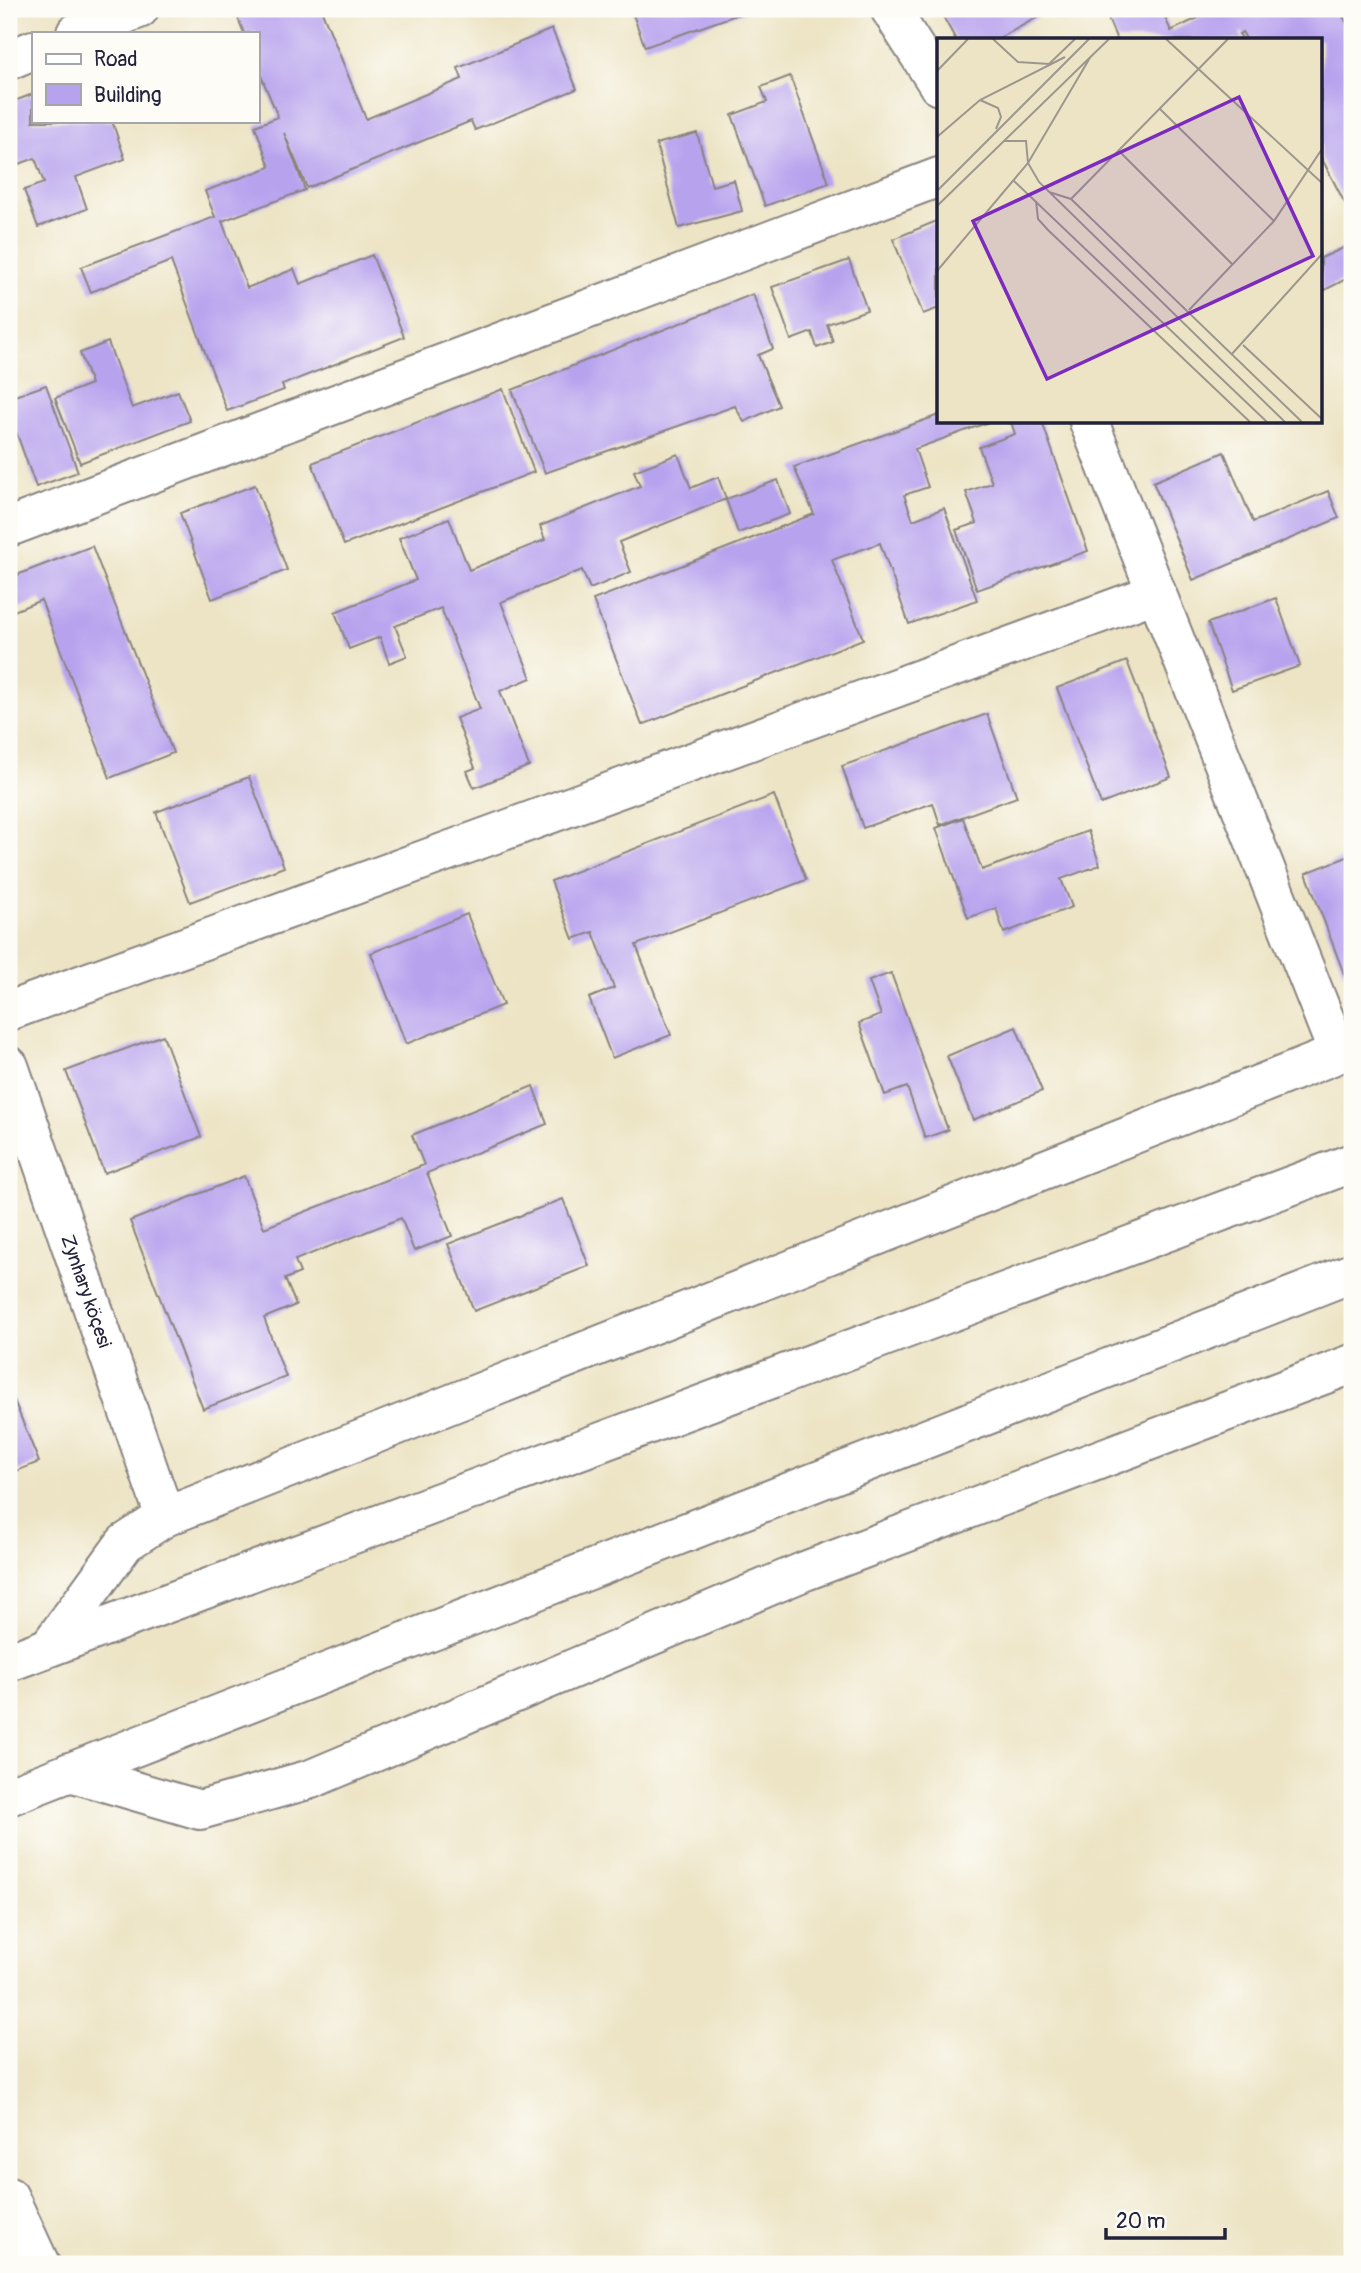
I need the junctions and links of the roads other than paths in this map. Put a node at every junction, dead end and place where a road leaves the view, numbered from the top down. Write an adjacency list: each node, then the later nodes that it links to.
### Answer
1 (139, 9): 3 (street)
2 (890, 9): 6 (street)
3 (79, 32)
4 (32, 50): 5 (street)
5 (9, 60)
6 (937, 83)
7 (937, 178): 9 (street)
8 (1090, 424): 10 (street)
9 (9, 527)
10 (1156, 593): 11 (street); 12 (street)
11 (9, 1011)
12 (1345, 1050): 17 (street)
13 (9, 1066): 17 (street, Zynhary köçesi)
14 (1352, 1163): 18 (street)
15 (1352, 1273): 20 (street)
16 (1352, 1364): 20 (street)
17 (165, 1517): 18 (street)
18 (49, 1647): 19 (street)
19 (9, 1662)
20 (70, 1772): 21 (street)
21 (9, 1796)
22 (9, 2197): 23 (street)
23 (40, 2264)

